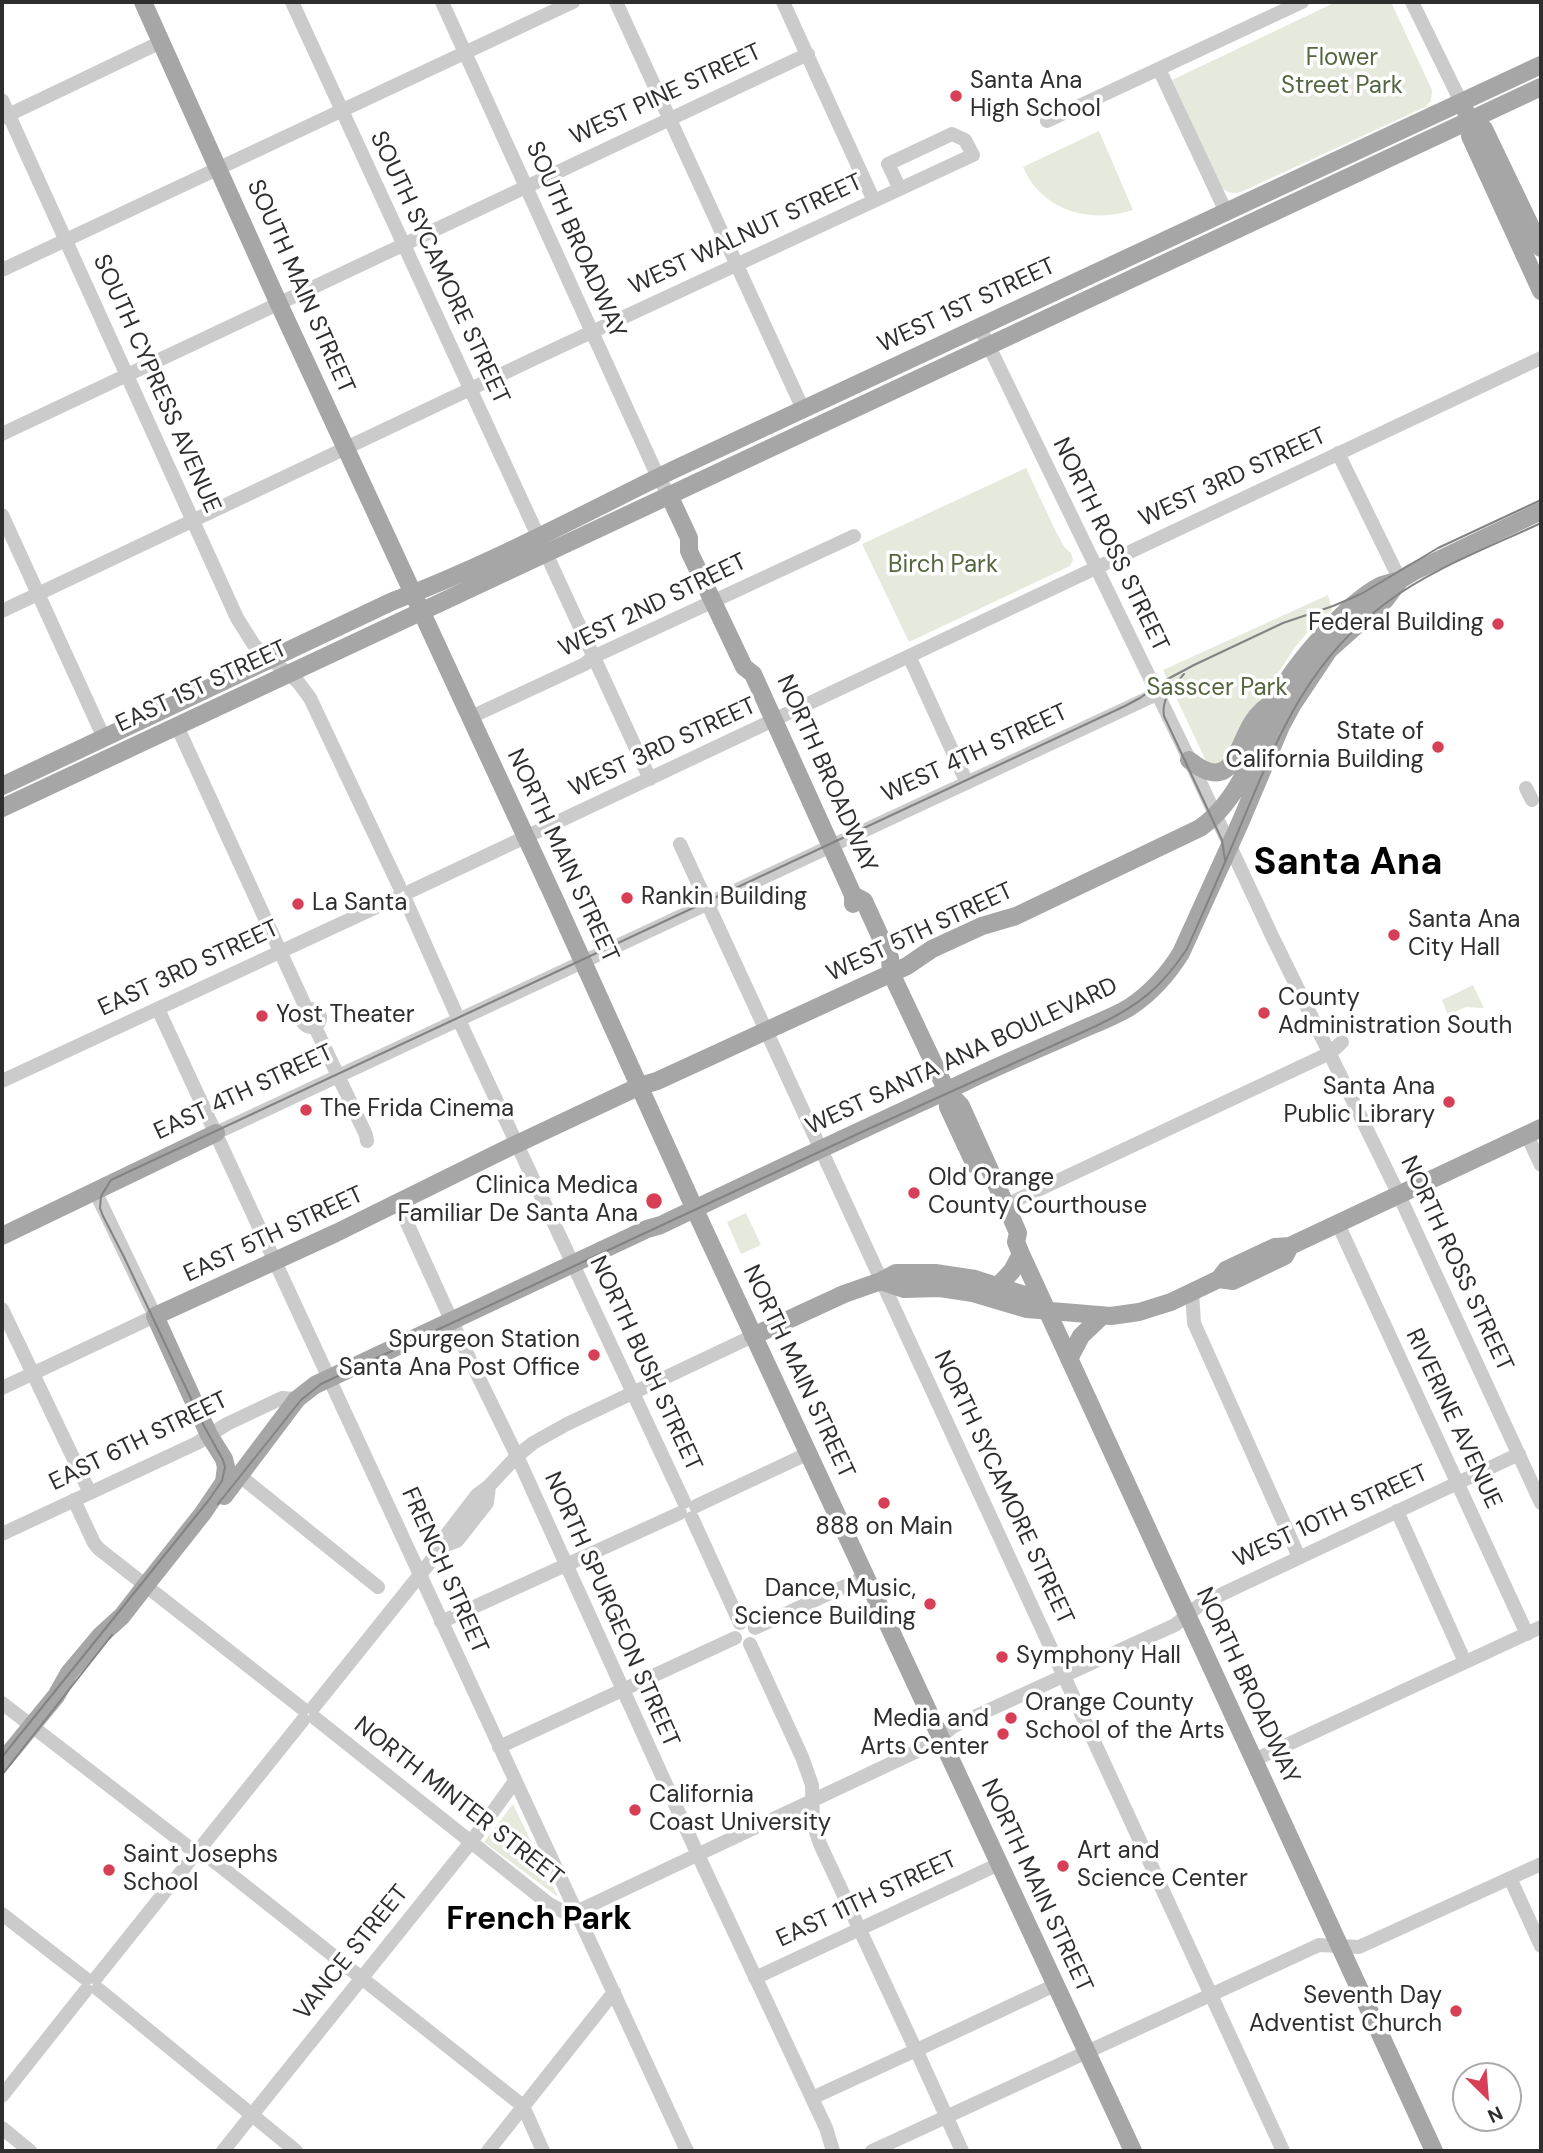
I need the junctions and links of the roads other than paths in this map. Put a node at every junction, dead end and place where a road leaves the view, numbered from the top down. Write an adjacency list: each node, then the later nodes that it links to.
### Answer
1 (143, 2): 9 (main road, SOUTH MAIN STREET)
2 (292, 2): 17 (street, SOUTH SYCAMORE STREET)
3 (442, 2): 10 (street, SOUTH BROADWAY)
4 (573, 2): 10 (street)
5 (616, 2): 19 (street)
6 (783, 2): 11 (street)
7 (1302, 2): 13 (street)
8 (1412, 2): 16 (street)
9 (161, 42): 18 (street); 22 (main road, SOUTH MAIN STREET)
10 (465, 52): 17 (street); 23 (street, SOUTH BROADWAY)
11 (808, 54): 19 (street, WEST PINE STREET); 25 (street)
12 (1541, 65): 16 (main road, WEST 1ST STREET)
13 (1158, 69): 21 (street); 26 (street)
14 (1541, 87): 20 (main road, WEST 1ST STREET)
15 (2, 100): 18 (street, SOUTH CYPRESS AVENUE)
16 (1461, 102): 20 (main road); 26 (main road, WEST 1ST STREET)
17 (342, 110): 22 (street); 28 (street, SOUTH SYCAMORE STREET)
18 (5, 116): 27 (street, SOUTH CYPRESS AVENUE)
19 (670, 118): 23 (street, WEST PINE STREET); 30 (street)
20 (1471, 120): 29 (main road); 32 (main road); 36 (main road, WEST 1ST STREET)
21 (1047, 121)
22 (218, 168): 27 (street); 33 (main road, SOUTH MAIN STREET)
23 (526, 186): 28 (street, WEST PINE STREET); 35 (street, SOUTH BROADWAY)
24 (900, 189): 24 (street, WEST WALNUT STREET); 25 (street, WEST WALNUT STREET)
25 (874, 201): 30 (street, WEST WALNUT STREET)
26 (1226, 212): 34 (main road, WEST 1ST STREET)
27 (66, 240): 31 (street); 38 (street, SOUTH CYPRESS AVENUE)
28 (403, 244): 33 (street, WEST PINE STREET); 39 (street, SOUTH SYCAMORE STREET)
29 (1541, 248)
30 (737, 265): 35 (street, WEST WALNUT STREET); 40 (street)
31 (2, 270)
32 (1541, 291)
33 (278, 302): 38 (street, WEST PINE STREET); 42 (main road, SOUTH MAIN STREET)
34 (979, 327): 36 (street, NORTH ROSS STREET); 40 (main road, WEST 1ST STREET)
35 (592, 332): 39 (street, WEST WALNUT STREET); 44 (street, SOUTH BROADWAY)
36 (988, 345): 45 (main road, WEST 1ST STREET); 52 (street, NORTH ROSS STREET)
37 (1541, 358): 43 (street, WEST 3RD STREET)
38 (127, 374): 41 (street, WEST PINE STREET); 48 (street, SOUTH CYPRESS AVENUE)
39 (470, 389): 42 (street, WEST WALNUT STREET); 50 (street, SOUTH SYCAMORE STREET)
40 (803, 410): 44 (main road, WEST 1ST STREET)
41 (2, 434)
42 (346, 447): 48 (street, WEST WALNUT STREET); 54 (main road, SOUTH MAIN STREET)
43 (1338, 453): 52 (street, WEST 3RD STREET); 53 (street)
44 (657, 477): 45 (street, SOUTH BROADWAY); 50 (main road, WEST 1ST STREET)
45 (669, 495): 51 (main road, WEST 1ST STREET); 56 (main road, NORTH BROADWAY)
46 (1541, 511): 53 (main road, WEST SANTA ANA BOULEVARD)
47 (2, 515): 55 (street)
48 (193, 520): 55 (street, WEST WALNUT STREET); 61 (street, SOUTH CYPRESS AVENUE)
49 (854, 536): 56 (street, WEST 2ND STREET)
50 (537, 537): 51 (street, SOUTH SYCAMORE STREET); 54 (main road, WEST 1ST STREET)
51 (545, 553): 58 (main road, WEST 1ST STREET); 60 (street)
52 (1097, 567): 59 (street, WEST 3RD STREET); 63 (street, NORTH ROSS STREET)
53 (1400, 580): 64 (main road, WEST SANTA ANA BOULEVARD); 77 (main road, WEST SANTA ANA BOULEVARD)
54 (414, 593): 58 (main road, SOUTH MAIN STREET); 61 (main road, EAST 1ST STREET)
55 (38, 594): 57 (street, WEST WALNUT STREET); 68 (street)
56 (718, 599): 60 (street, WEST 2ND STREET); 66 (main road, NORTH BROADWAY)
57 (2, 611)
58 (423, 611): 62 (main road, EAST 1ST STREET); 65 (main road, NORTH MAIN STREET)
59 (909, 656): 66 (street, WEST 3RD STREET); 71 (street)
60 (593, 657): 65 (street, WEST 2ND STREET); 70 (street)
61 (270, 659): 62 (street, SOUTH CYPRESS AVENUE); 68 (main road, EAST 1ST STREET)
62 (288, 674): 67 (main road, EAST 1ST STREET); 79 (street, NORTH BUSH STREET)
63 (1157, 694): 69 (street, NORTH ROSS STREET); 71 (street, WEST 4TH STREET)
64 (1278, 696): 69 (main road); 74 (main road, WEST SANTA ANA BOULEVARD)
65 (471, 717): 75 (main road, NORTH MAIN STREET)
66 (775, 720): 70 (street, WEST 3RD STREET); 78 (main road, NORTH BROADWAY)
67 (177, 726): 73 (main road, EAST 1ST STREET); 81 (street)
68 (104, 738): 72 (main road, EAST 1ST STREET)
69 (1189, 760): 74 (street, NORTH ROSS STREET)
70 (650, 779): 75 (street, WEST 3RD STREET)
71 (967, 783): 78 (street, WEST 4TH STREET)
72 (2, 786)
73 (2, 808)
74 (1216, 816): 77 (street, NORTH ROSS STREET); 83 (main road, WEST 5TH STREET)
75 (526, 837): 79 (street, EAST 3RD STREET); 82 (main road, NORTH MAIN STREET)
76 (680, 844): 80 (street, NORTH SYCAMORE STREET)
77 (1230, 846): 88 (street, NORTH ROSS STREET); 92 (main road, WEST SANTA ANA BOULEVARD)
78 (832, 847): 80 (street, WEST 4TH STREET); 83 (main road, NORTH BROADWAY)
79 (403, 894): 81 (street, EAST 3RD STREET); 85 (street, NORTH BUSH STREET)
80 (708, 905): 82 (street, WEST 4TH STREET); 86 (street, NORTH SYCAMORE STREET)
81 (281, 952): 84 (street, EAST 3RD STREET); 89 (street)
82 (584, 962): 85 (street, EAST 4TH STREET); 91 (main road, NORTH MAIN STREET)
83 (891, 973): 86 (main road, WEST 5TH STREET); 92 (main road, NORTH BROADWAY)
84 (158, 1009): 90 (street, EAST 3RD STREET); 94 (street, FRENCH STREET)
85 (459, 1020): 89 (street, EAST 4TH STREET); 96 (street, NORTH BUSH STREET)
86 (766, 1031): 91 (main road, WEST 5TH STREET); 97 (street, NORTH SYCAMORE STREET)
87 (1342, 1042): 88 (street)
88 (1330, 1053): 100 (street, NORTH ROSS STREET); 102 (street)
89 (338, 1076): 94 (street, EAST 4TH STREET); 95 (street)
90 (2, 1081)
91 (640, 1086): 96 (main road, EAST 5TH STREET); 103 (main road, NORTH MAIN STREET)
92 (947, 1091): 97 (main road, WEST SANTA ANA BOULEVARD); 102 (main road, NORTH BROADWAY); 106 (main road, NORTH BROADWAY)
93 (1534, 1131): 98 (street); 100 (main road)
94 (216, 1133): 99 (main road, EAST 4TH STREET); 107 (street, FRENCH STREET)
95 (367, 1141)
96 (518, 1144): 101 (main road, EAST 5TH STREET); 108 (street, NORTH BUSH STREET)
97 (821, 1149): 103 (main road, WEST SANTA ANA BOULEVARD); 109 (street, NORTH SYCAMORE STREET)
98 (1541, 1165)
99 (95, 1191): 105 (main road, EAST 4TH STREET); 116 (street)
100 (1399, 1195): 104 (main road); 128 (street, NORTH ROSS STREET)
101 (398, 1203): 107 (main road, EAST 5TH STREET); 117 (street, NORTH SPURGEON STREET)
102 (1006, 1205): 106 (main road, NORTH BROADWAY)
103 (694, 1208): 108 (main road, WEST SANTA ANA BOULEVARD); 119 (main road, NORTH MAIN STREET)
104 (1338, 1224): 111 (main road); 131 (street, RIVERINE AVENUE)
105 (2, 1236)
106 (1019, 1248): 110 (main road); 114 (main road, NORTH BROADWAY)
107 (276, 1262): 116 (main road, EAST 5TH STREET); 122 (street, FRENCH STREET)
108 (573, 1264): 117 (main road, WEST SANTA ANA BOULEVARD); 124 (street, NORTH BUSH STREET)
109 (881, 1282): 110 (main road); 114 (main road); 119 (main road); 153 (street, NORTH SYCAMORE STREET)
110 (998, 1286): 114 (main road)
111 (1192, 1292): 112 (main road); 118 (street)
112 (1171, 1302): 115 (main road); 118 (street)
113 (2, 1309): 121 (street)
114 (1046, 1309): 115 (main road); 120 (main road, NORTH BROADWAY)
115 (1102, 1316): 120 (main road)
116 (155, 1317): 121 (street, EAST 5TH STREET); 126 (main road)
117 (452, 1320): 122 (main road, WEST SANTA ANA BOULEVARD); 129 (street, NORTH SPURGEON STREET)
118 (1194, 1323): 138 (street)
119 (753, 1336): 124 (street); 127 (main road, NORTH MAIN STREET)
120 (1069, 1359): 144 (main road, NORTH BROADWAY)
121 (33, 1373): 123 (street, EAST 5TH STREET); 132 (street)
122 (330, 1377): 125 (main road, WEST SANTA ANA BOULEVARD); 140 (street, FRENCH STREET)
123 (2, 1388)
124 (633, 1393): 129 (street); 135 (street, NORTH BUSH STREET)
125 (297, 1399): 126 (street, EAST 6TH STREET); 130 (main road, WEST SANTA ANA BOULEVARD)
126 (209, 1435): 130 (main road); 132 (street, EAST 6TH STREET)
127 (809, 1453): 135 (street); 141 (main road, NORTH MAIN STREET)
128 (1519, 1454): 131 (street, WEST 10TH STREET); 134 (street, NORTH ROSS STREET)
129 (517, 1456): 139 (street, NORTH SPURGEON STREET); 140 (street)
130 (232, 1479): 142 (main road, WEST SANTA ANA BOULEVARD); 143 (street)
131 (1457, 1483): 136 (street, WEST 10TH STREET); 149 (street, RIVERINE AVENUE)
132 (90, 1493): 133 (street, EAST 6TH STREET)
133 (74, 1500): 137 (street, EAST 6TH STREET); 142 (street, NORTH MINTER STREET)
134 (1541, 1501)
135 (688, 1510): 139 (street); 146 (street, NORTH BUSH STREET)
136 (1397, 1511): 138 (street, WEST 10TH STREET); 152 (street)
137 (2, 1534)
138 (1300, 1557): 144 (street, WEST 10TH STREET)
139 (566, 1564): 145 (street); 154 (street, NORTH SPURGEON STREET)
140 (420, 1574): 145 (street, FRENCH STREET); 156 (street)
141 (867, 1576): 148 (street); 158 (main road, NORTH MAIN STREET)
142 (146, 1585): 156 (street, NORTH MINTER STREET); 157 (main road, WEST SANTA ANA BOULEVARD)
143 (378, 1587)
144 (1187, 1614): 153 (street, WEST 10TH STREET); 160 (main road, NORTH BROADWAY)
145 (441, 1622): 159 (street, FRENCH STREET)
146 (740, 1623): 148 (street); 150 (street)
147 (1541, 1627): 149 (street)
148 (755, 1628): 151 (street)
149 (1527, 1634): 152 (street)
150 (735, 1638): 151 (street); 154 (street)
151 (751, 1644): 163 (street)
152 (1465, 1662): 160 (street)
153 (1065, 1675): 158 (street, WEST 10TH STREET); 180 (street, NORTH SYCAMORE STREET)
154 (622, 1690): 159 (street); 166 (street, NORTH SPURGEON STREET)
155 (2, 1703): 157 (street)
156 (308, 1714): 164 (street, NORTH MINTER STREET); 165 (street)
157 (32, 1726): 161 (main road, WEST SANTA ANA BOULEVARD); 165 (street)
158 (941, 1736): 163 (street, WEST 10TH STREET); 167 (main road, NORTH MAIN STREET)
159 (499, 1747): 162 (street, FRENCH STREET)
160 (1254, 1760): 174 (main road, NORTH BROADWAY)
161 (4, 1762)
162 (515, 1781): 164 (street, VANCE STREET); 170 (street, FRENCH STREET)
163 (811, 1801): 166 (street, WEST 10TH STREET); 172 (street)
164 (471, 1842): 170 (street, NORTH MINTER STREET); 175 (street, VANCE STREET)
165 (198, 1852): 175 (street); 177 (street)
166 (698, 1855): 170 (street, WEST 10TH STREET); 176 (street, NORTH SPURGEON STREET)
167 (999, 1864): 172 (street, EAST 11TH STREET); 178 (main road, NORTH MAIN STREET)
168 (1541, 1864): 169 (street)
169 (1510, 1878): 173 (street); 174 (street)
170 (576, 1912): 179 (street, FRENCH STREET)
171 (2, 1914): 177 (street)
172 (861, 1928): 176 (street, EAST 11TH STREET); 181 (street)
173 (1541, 1946)
174 (1340, 1947): 180 (street); 200 (main road, NORTH BROADWAY)
175 (362, 1978): 185 (street); 186 (street, VANCE STREET)
176 (755, 1978): 184 (street, NORTH SPURGEON STREET)
177 (91, 1984): 183 (street); 186 (street)
178 (1055, 1985): 181 (street); 182 (main road, NORTH MAIN STREET)
179 (614, 1992): 185 (street); 194 (street, FRENCH STREET)
180 (1211, 1995): 182 (street); 199 (street, NORTH SYCAMORE STREET)
181 (916, 2050): 184 (street); 187 (street)
182 (1086, 2052): 187 (street); 198 (main road, NORTH MAIN STREET)
183 (2, 2096)
184 (812, 2098): 195 (street, NORTH SPURGEON STREET)
185 (523, 2106): 192 (street); 193 (street)
186 (251, 2115): 190 (street, VANCE STREET); 191 (street)
187 (946, 2117): 196 (street); 197 (street)
188 (2, 2128): 189 (street)
189 (30, 2151)
190 (223, 2151)
191 (296, 2151)
192 (488, 2151)
193 (544, 2151)
194 (687, 2151)
195 (833, 2151)
196 (872, 2151)
197 (962, 2151)
198 (1133, 2151)
199 (1283, 2151)
200 (1434, 2151)

